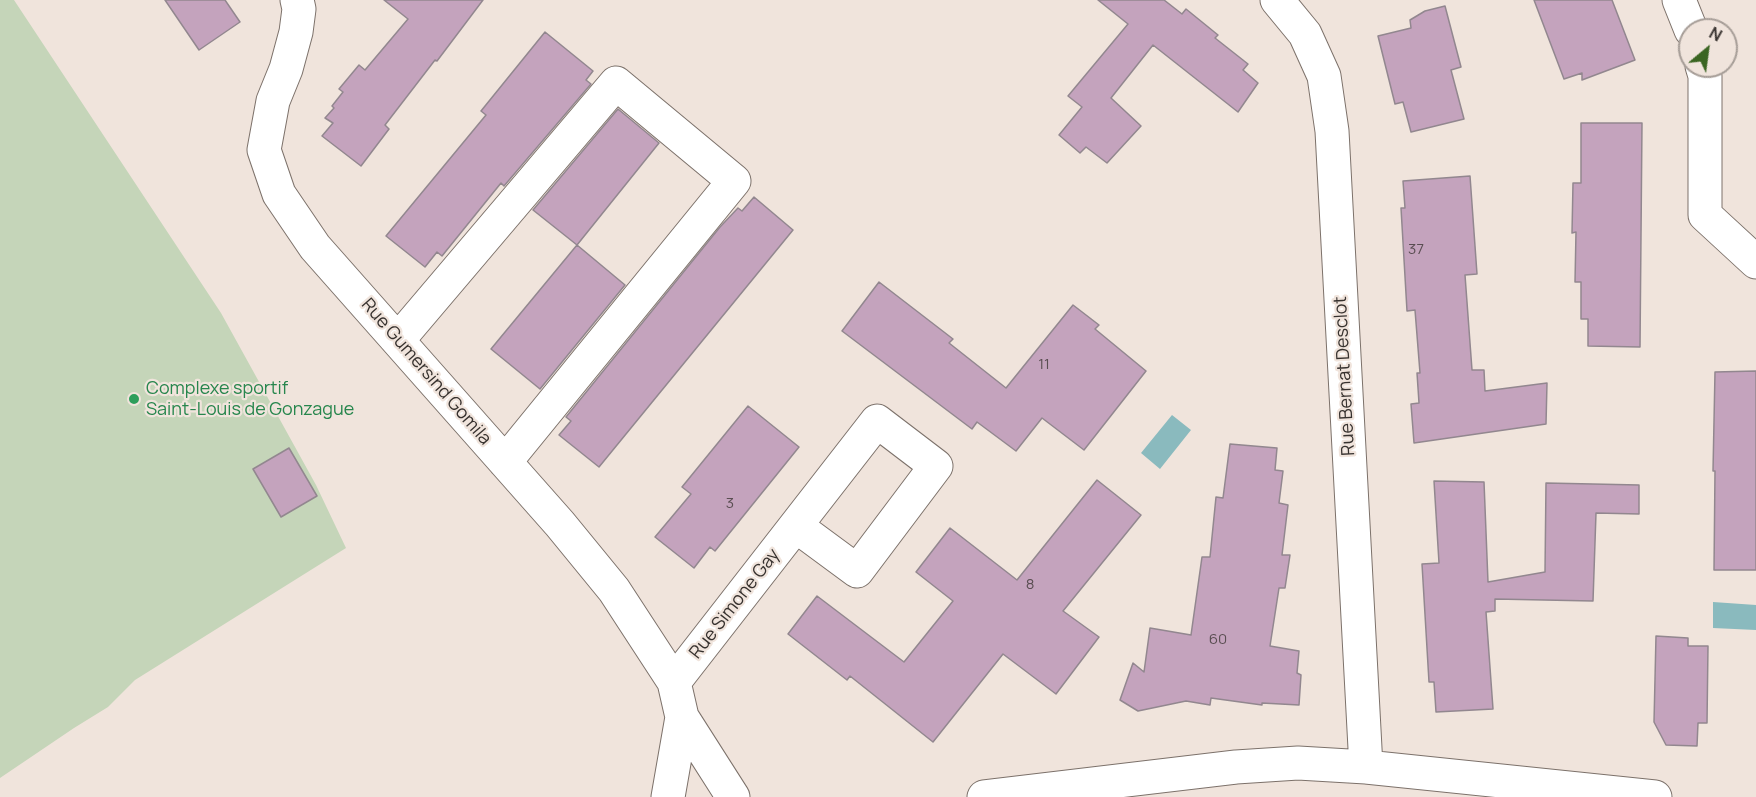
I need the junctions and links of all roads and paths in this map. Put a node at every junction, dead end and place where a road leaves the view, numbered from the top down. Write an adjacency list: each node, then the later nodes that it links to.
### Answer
1 (297, 0): 6 (street, Rue Gumersind Gomila)
2 (322, 0): 6 (street)
3 (1277, 0): 14 (street, Rue Bernat Desclot)
4 (1679, 0): 5 (street)
5 (1686, 18)
6 (296, 32): 9 (street, Rue Gumersind Gomila)
7 (1705, 78): 8 (street)
8 (1756, 262)
9 (398, 340): 10 (street, Rue Gumersind Gomila); 10 (street)
10 (505, 462): 12 (street, Rue Gumersind Gomila)
11 (796, 526): 11 (street, Rue Simone Gay); 12 (street, Rue Simone Gay)
12 (674, 682): 13 (street, Rue Gumersind Gomila)
13 (682, 717): 15 (street, Rue Gumersind Gomila); 16 (street, Rue Gumersind Gomila)
14 (1366, 767): 17 (street); 18 (street)
15 (669, 797)
16 (733, 797)
17 (984, 797)
18 (1655, 797)

